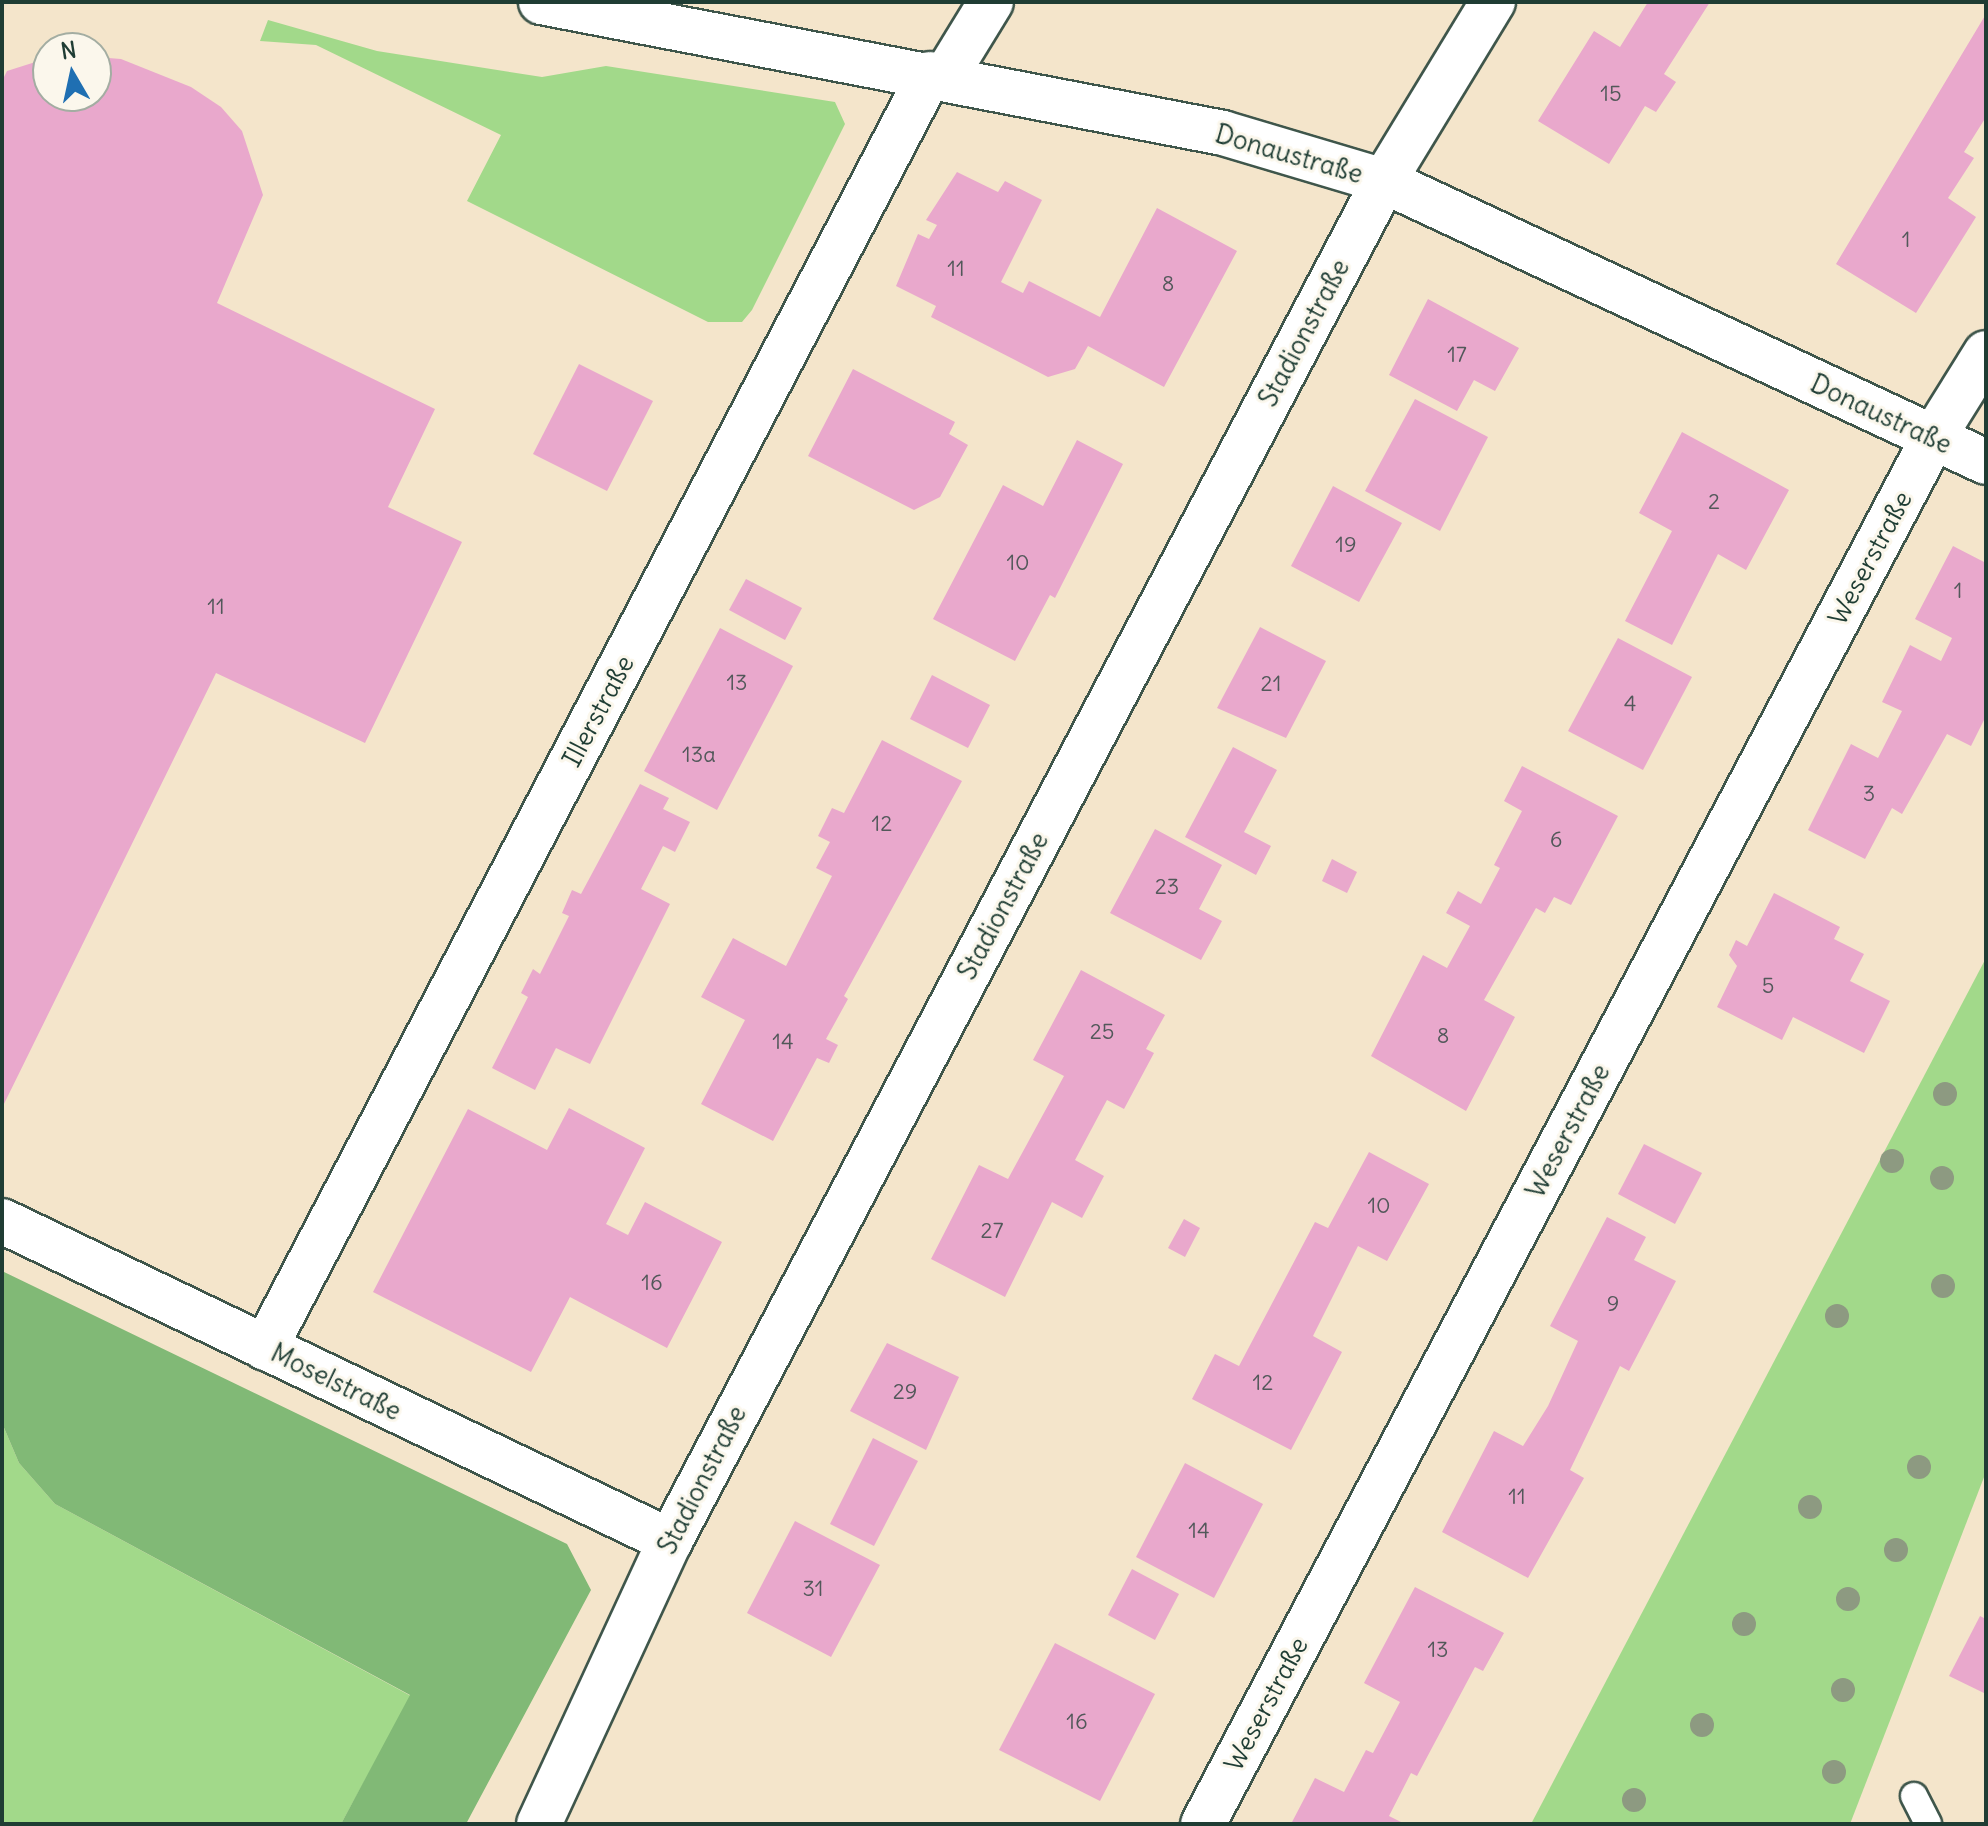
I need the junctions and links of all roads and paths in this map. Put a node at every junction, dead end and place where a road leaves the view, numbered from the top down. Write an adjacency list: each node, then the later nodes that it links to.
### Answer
1 (541, 2): 4 (street, Donaustraße)
2 (991, 2): 4 (street, Illerstraße)
3 (1493, 2): 5 (street, Stadionstraße)
4 (937, 75): 5 (street, Donaustraße); 10 (street, Illerstraße)
5 (1384, 181): 7 (street, Donaustraße); 11 (street, Stadionstraße)
6 (1986, 353): 7 (street, Weserstraße)
7 (1933, 438): 8 (street, Donaustraße); 14 (street, Weserstraße)
8 (1986, 462)
9 (2, 1221): 10 (street, Moselstraße)
10 (265, 1348): 11 (street, Moselstraße)
11 (670, 1541): 13 (street, Stadionstraße)
12 (1914, 1796): 15 (lane)
13 (539, 1824)
14 (1203, 1824)
15 (1928, 1824)

